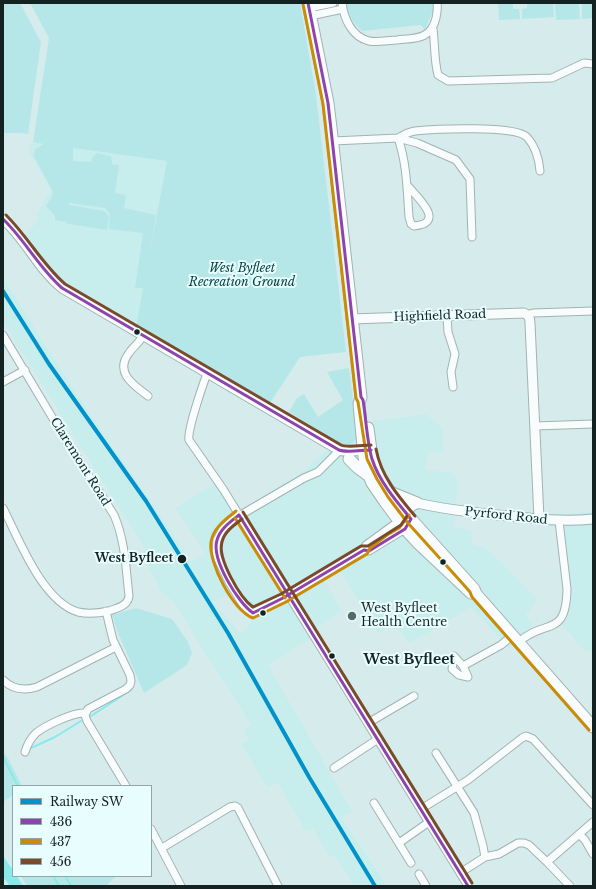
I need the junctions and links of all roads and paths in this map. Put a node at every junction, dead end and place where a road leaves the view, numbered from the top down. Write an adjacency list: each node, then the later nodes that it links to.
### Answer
1 (333, 3): 4 (street)
2 (437, 3): 5 (street)
3 (342, 6): 4 (street); 5 (street)
4 (309, 9): 8 (main road)
5 (433, 29): 6 (street)
6 (593, 64)
7 (398, 138): 8 (street); 9 (street); 10 (street); 12 (street)
8 (332, 141): 16 (main road)
9 (540, 171)
10 (407, 185): 10 (street)
11 (3, 219): 18 (street)
12 (472, 237)
13 (593, 311): 14 (street, Highfield Road)
14 (527, 314): 15 (street, Highfield Road); 25 (street)
15 (447, 316): 16 (street, Highfield Road); 22 (street)
16 (351, 319): 27 (main road)
17 (3, 335): 19 (street, Claremont Road)
18 (143, 336): 20 (street); 23 (street)
19 (25, 370): 21 (street); 39 (street, Claremont Road)
20 (207, 374): 26 (street); 33 (street)
21 (3, 382)
22 (453, 387)
23 (148, 396)
24 (593, 424): 25 (street)
25 (535, 426): 34 (street)
26 (335, 450): 27 (street); 28 (street); 33 (street)
27 (367, 454): 28 (street); 29 (main road); 30 (main road)
28 (349, 459): 29 (main road)
29 (369, 476): 36 (main road)
30 (390, 492): 31 (main road); 36 (main road)
31 (419, 504): 34 (street, Pyrford Road); 36 (street)
32 (3, 508): 39 (street)
33 (239, 515): 38 (street); 38 (street)
34 (539, 519): 37 (street, Pyrford Road)
35 (593, 519): 37 (street, Pyrford Road)
36 (405, 520): 38 (street); 40 (main road)
37 (559, 521): 40 (street)
38 (289, 595): 46 (street)
39 (106, 612): 41 (street)
40 (516, 638): 42 (street); 47 (main road)
41 (116, 647): 43 (street); 45 (street)
42 (463, 666)
43 (3, 680)
44 (414, 696): 46 (street)
45 (85, 713): 49 (street); 54 (street)
46 (368, 724): 48 (street)
47 (593, 727)
48 (378, 739): 51 (street); 58 (street)
49 (25, 752)
50 (436, 753): 55 (street)
51 (348, 759): 52 (street); 53 (street)
52 (352, 767)
53 (334, 768)
54 (125, 785)
55 (458, 787): 57 (street); 58 (street); 66 (street)
56 (374, 803): 63 (street)
57 (593, 805)
58 (421, 809): 59 (street)
59 (429, 822): 63 (street); 69 (street)
60 (593, 822): 62 (street)
61 (152, 831): 64 (street)
62 (579, 834): 65 (street); 67 (street)
63 (399, 843): 68 (street)
64 (162, 848): 71 (street); 72 (street)
65 (593, 854)
66 (485, 857): 67 (street); 69 (street)
67 (547, 862): 75 (street)
68 (411, 863)
69 (460, 873): 74 (street)
70 (419, 874): 73 (street)
71 (181, 886)
72 (278, 886)
73 (426, 886)
74 (468, 886)
75 (570, 886)

